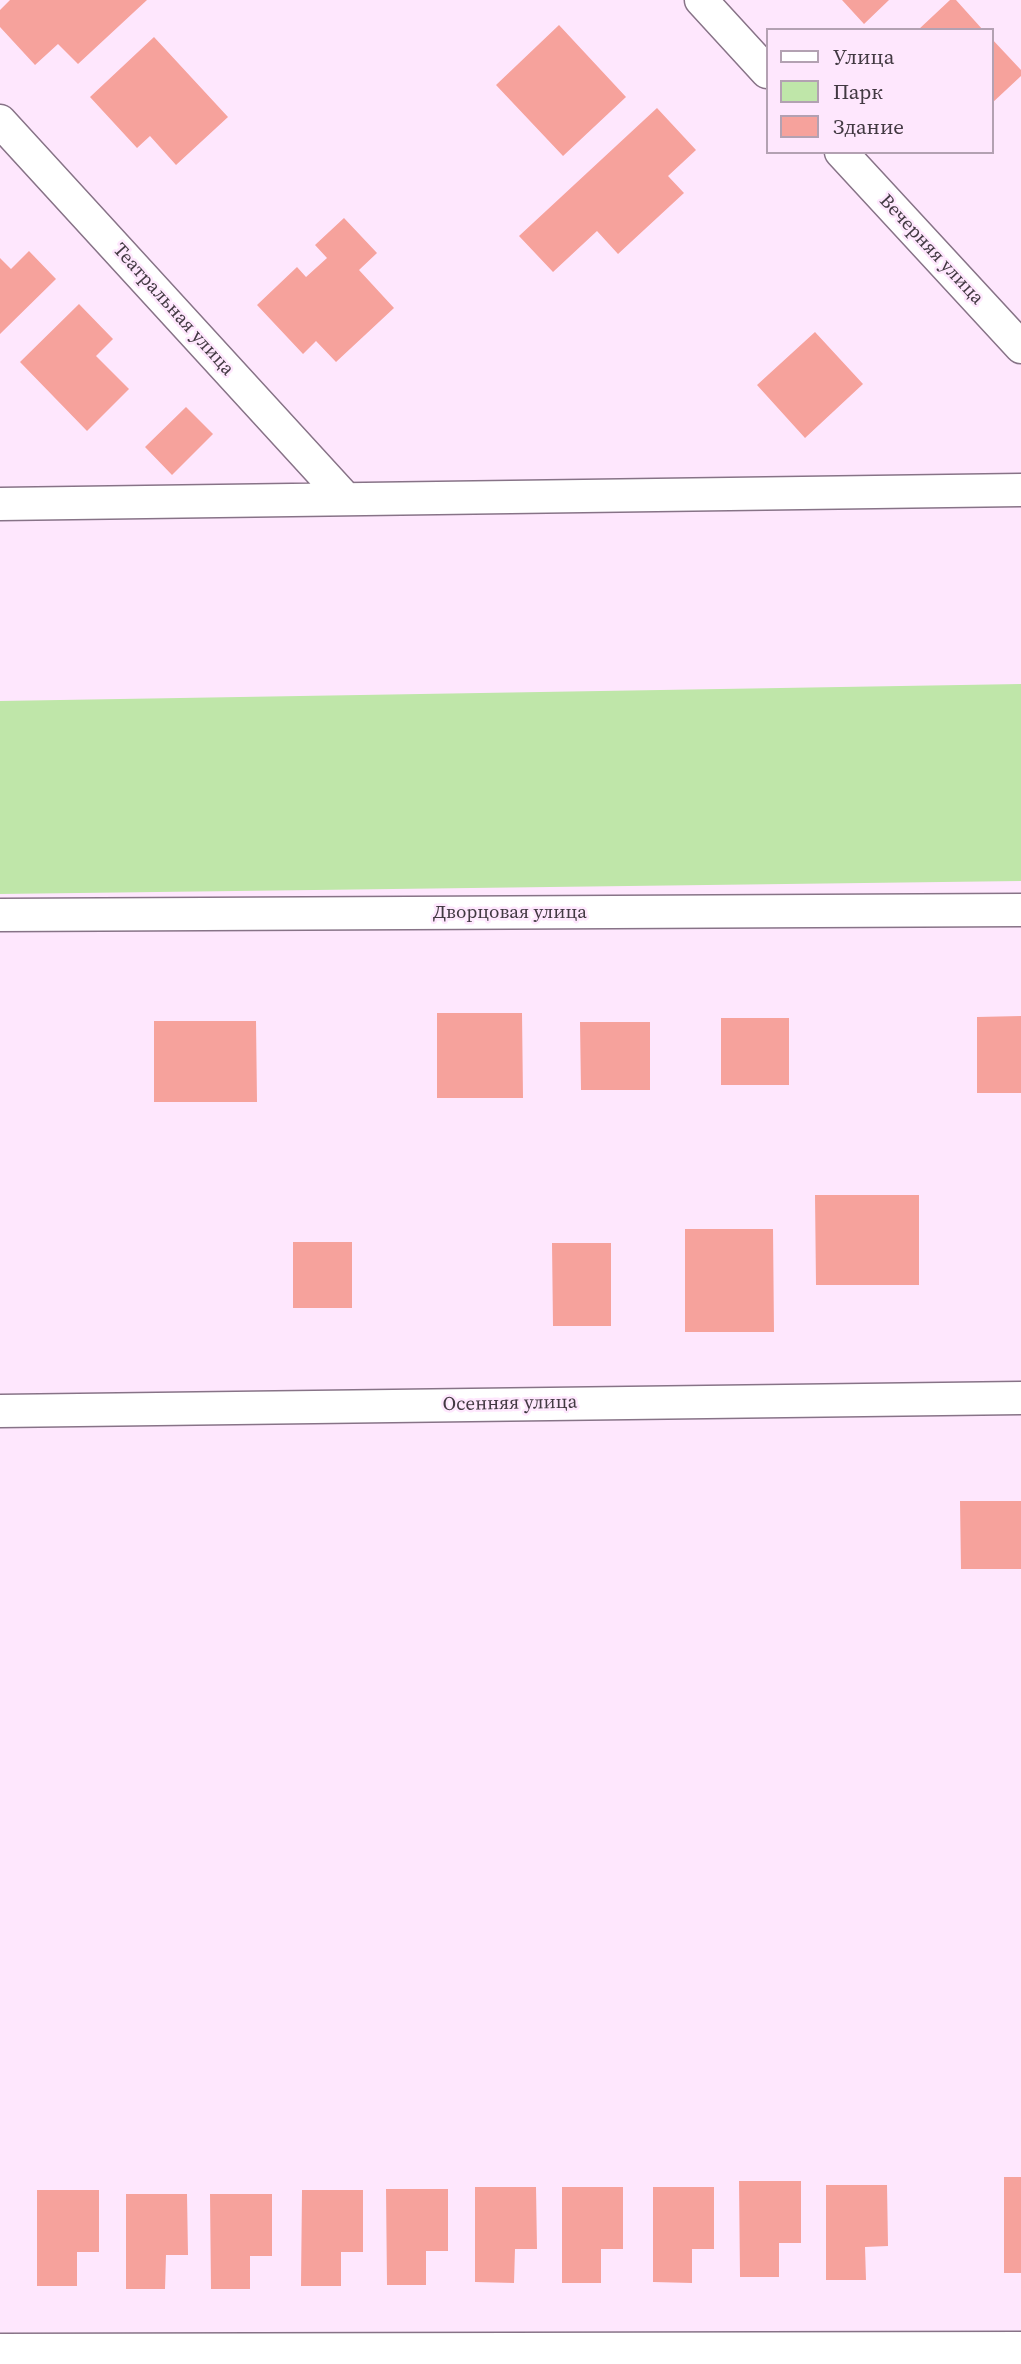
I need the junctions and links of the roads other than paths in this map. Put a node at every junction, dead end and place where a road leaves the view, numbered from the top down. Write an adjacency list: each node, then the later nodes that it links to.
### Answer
1 (701, 0): 2 (street)
2 (766, 71)
3 (0, 121): 7 (street, Театральная улица)
4 (843, 154): 5 (street, Вечерняя улица)
5 (1021, 347)
6 (1021, 490): 7 (street)
7 (346, 499): 8 (street)
8 (0, 504)
9 (1021, 910): 10 (street, Дворцовая улица)
10 (0, 915)
11 (1021, 1398): 12 (street, Осенняя улица)
12 (0, 1411)
13 (1021, 2348): 14 (street)
14 (0, 2350)

